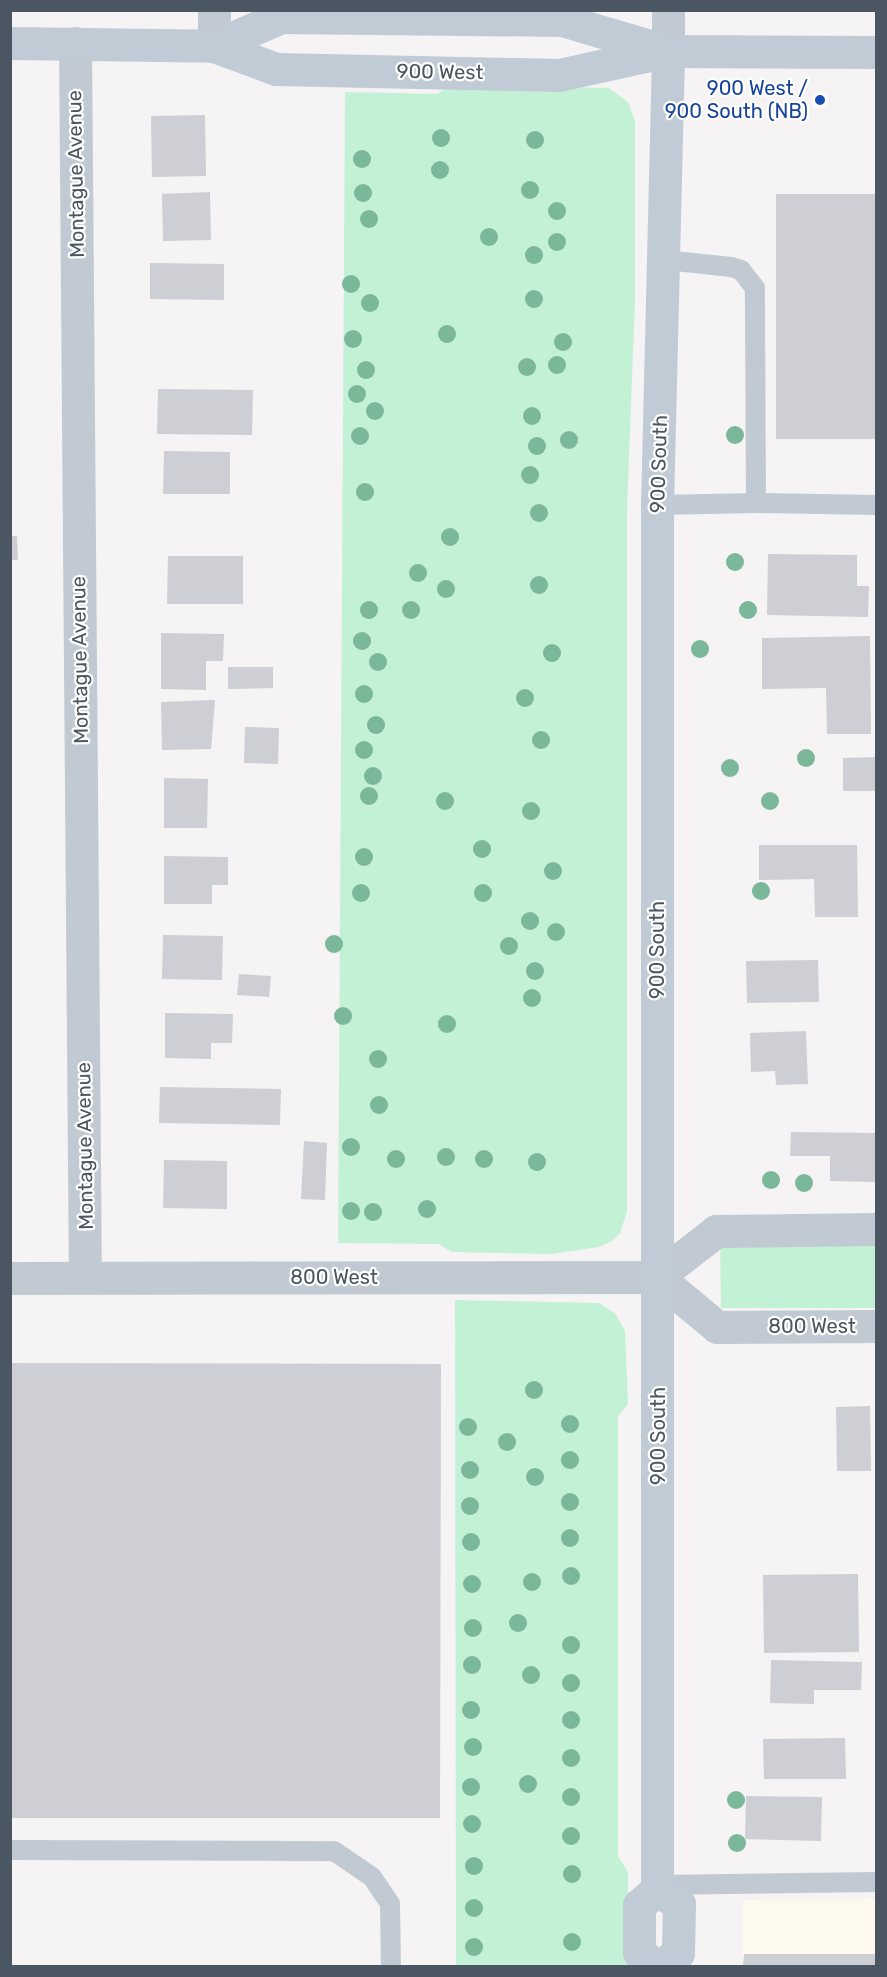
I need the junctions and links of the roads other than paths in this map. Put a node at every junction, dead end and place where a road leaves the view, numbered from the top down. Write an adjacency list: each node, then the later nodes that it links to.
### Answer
1 (214, 10): 5 (street)
2 (668, 10): 6 (street, 900 South)
3 (10, 43): 4 (street, 900 West)
4 (75, 43): 5 (street, 900 West); 13 (street, Montague Avenue)
5 (214, 46): 6 (street, 900 West); 6 (street, 900 West)
6 (668, 51): 7 (street, 900 West); 8 (street, 900 South)
7 (876, 52)
8 (666, 260): 9 (lane); 10 (street, 900 South)
9 (756, 503): 10 (lane); 11 (lane)
10 (657, 505): 14 (street, 900 South)
11 (876, 505)
12 (876, 1229): 14 (street)
13 (85, 1277): 14 (street, 800 West); 15 (street, 800 West)
14 (657, 1277): 16 (street, 800 West); 19 (street, 900 South)
15 (10, 1278)
16 (876, 1326)
17 (10, 1850): 20 (lane)
18 (876, 1882): 19 (lane)
19 (657, 1888): 21 (street); 22 (street)
20 (391, 1966)
21 (655, 1966)
22 (661, 1966)

